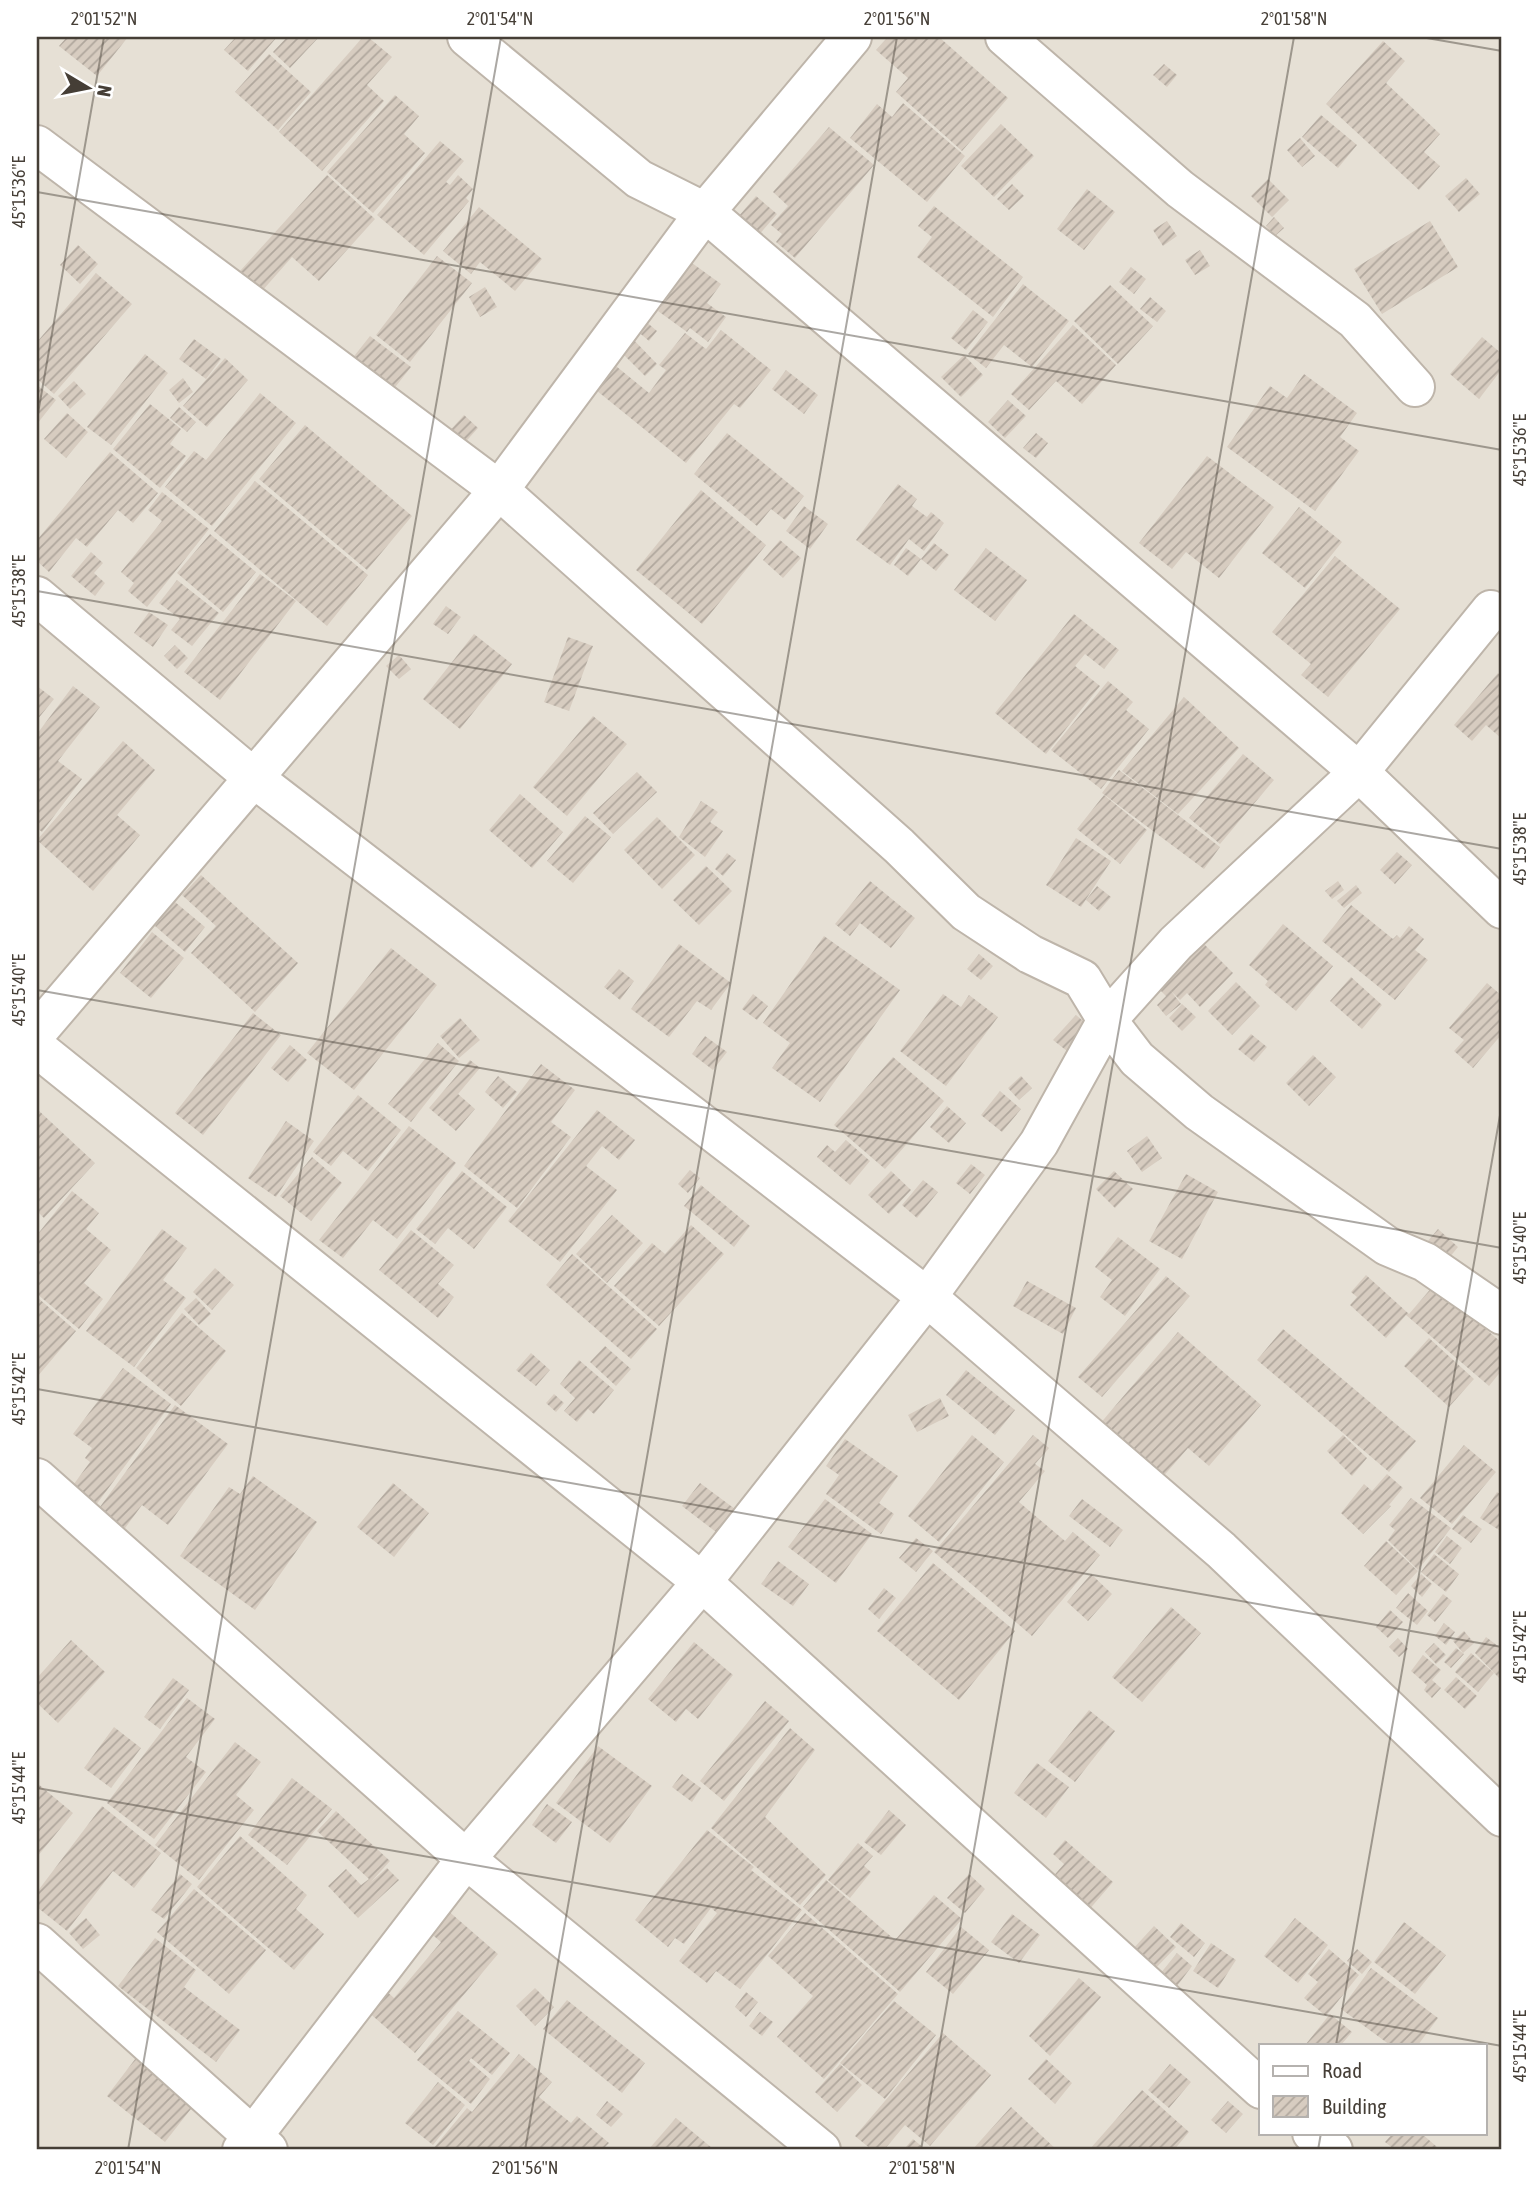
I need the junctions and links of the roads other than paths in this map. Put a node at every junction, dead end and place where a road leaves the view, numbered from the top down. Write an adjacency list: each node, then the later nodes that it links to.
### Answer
1 (467, 37): 5 (street)
2 (852, 37): 5 (street)
3 (1005, 37): 6 (street)
4 (37, 145): 7 (street)
5 (705, 212): 7 (street); 10 (street)
6 (1415, 387)
7 (499, 490): 11 (street); 13 (street)
8 (37, 596): 11 (street)
9 (1491, 610): 10 (street)
10 (1359, 772): 12 (street); 13 (street)
11 (255, 779): 14 (street); 16 (street)
12 (1502, 909)
13 (1107, 1020): 16 (street); 17 (street)
14 (37, 1032)
15 (37, 1048): 19 (street)
16 (927, 1297): 19 (street); 20 (street)
17 (1502, 1315)
18 (37, 1478): 21 (street)
19 (702, 1583): 21 (street); 23 (street)
20 (1502, 1817)
21 (466, 1859): 25 (street); 26 (street)
22 (37, 1943): 25 (street)
23 (1259, 2087)
24 (1313, 2134): 27 (street)
25 (254, 2146)
26 (821, 2150)
27 (1334, 2150)

